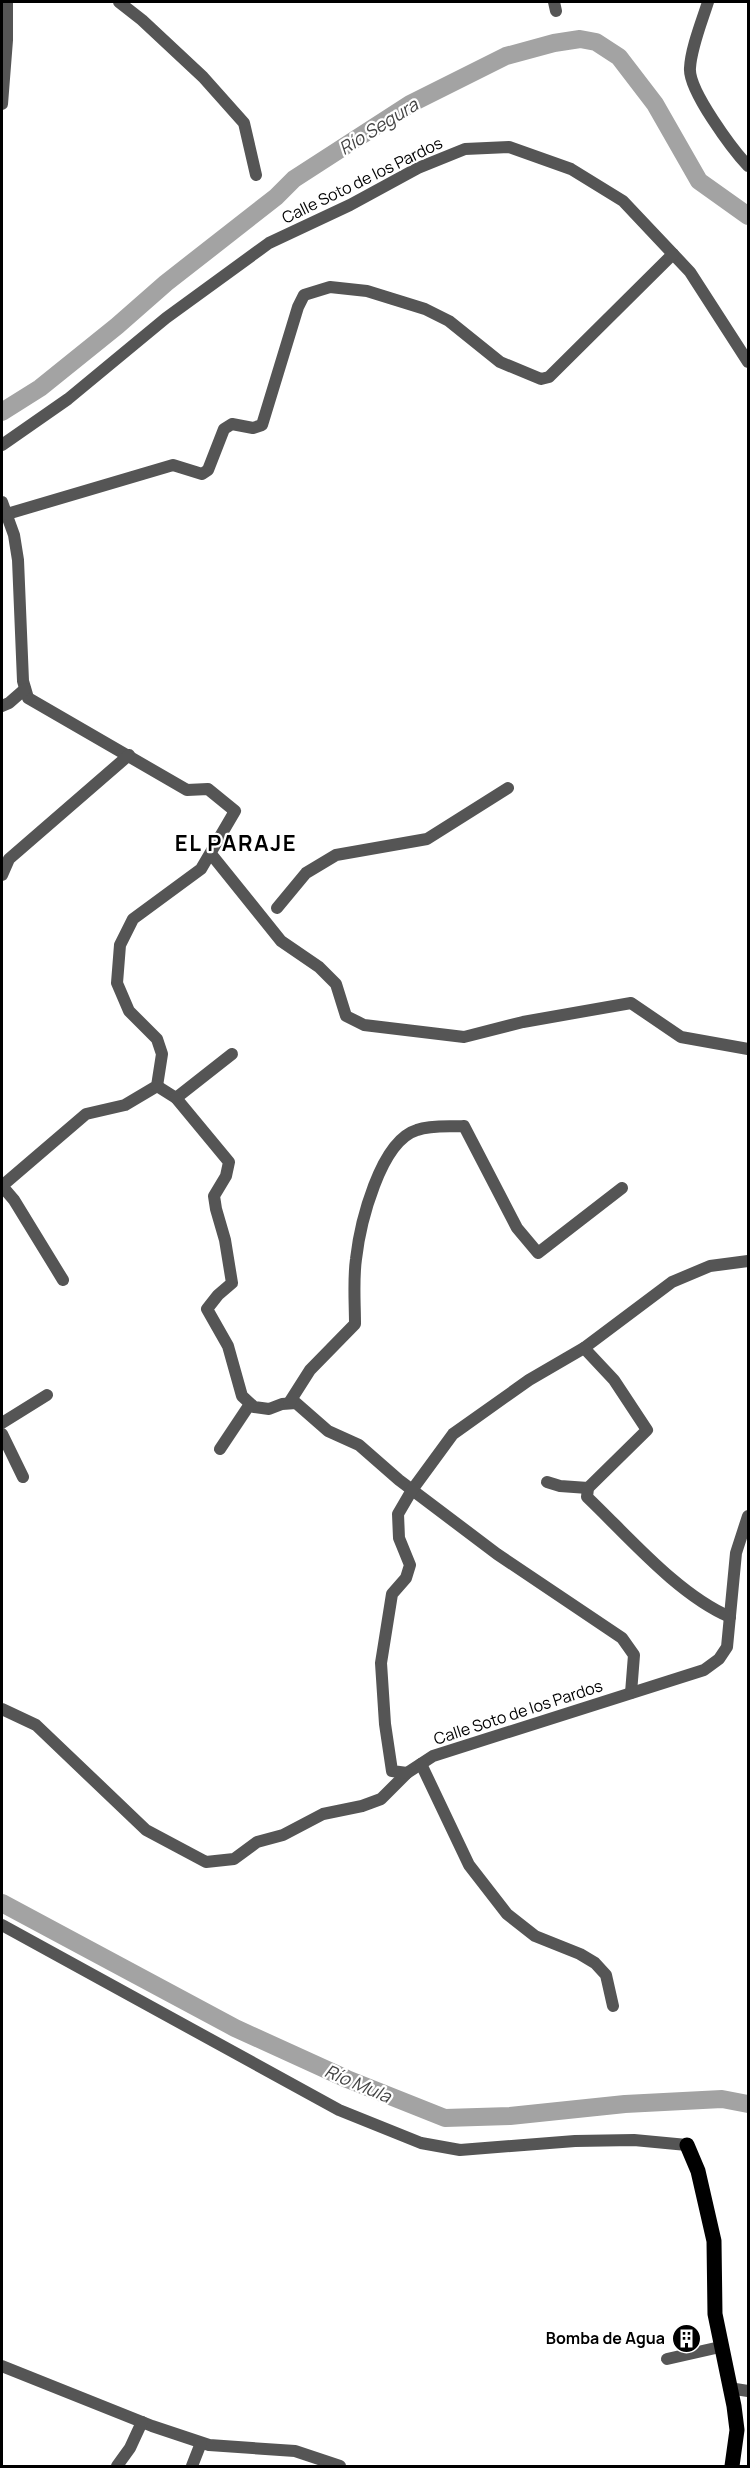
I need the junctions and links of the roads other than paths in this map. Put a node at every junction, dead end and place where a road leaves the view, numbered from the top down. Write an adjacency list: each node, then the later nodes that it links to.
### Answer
1 (7, 2): 4 (street)
2 (119, 2): 6 (street)
3 (708, 2): 5 (street)
4 (2, 104)
5 (748, 166)
6 (256, 175)
7 (673, 254): 8 (street, Calle Soto de los Pardos); 9 (street, Calle Soto de los Pardos); 11 (street)
8 (748, 362)
9 (2, 445)
10 (2, 501): 11 (street)
11 (7, 514): 12 (street)
12 (25, 689): 13 (street); 14 (street)
13 (2, 706)
14 (129, 755): 16 (street); 17 (street)
15 (508, 788): 18 (street)
16 (211, 854): 19 (street); 21 (street)
17 (2, 875)
18 (277, 908)
19 (748, 1049)
20 (232, 1054): 22 (street)
21 (157, 1086): 22 (street); 23 (street)
22 (176, 1098): 30 (street)
23 (2, 1186): 26 (street)
24 (622, 1188): 29 (street)
25 (748, 1262): 27 (street)
26 (63, 1280)
27 (584, 1348): 36 (street); 37 (street)
28 (47, 1395): 31 (street)
29 (289, 1403): 30 (street); 37 (street)
30 (250, 1404): 33 (street)
31 (2, 1423)
32 (2, 1434): 34 (street)
33 (220, 1449)
34 (23, 1477)
35 (547, 1482): 36 (street)
36 (588, 1488): 39 (street)
37 (412, 1490): 40 (street); 43 (street)
38 (748, 1516): 39 (street, Calle Soto de los Pardos)
39 (730, 1617): 40 (street, Calle Soto de los Pardos)
40 (631, 1693): 42 (street, Calle Soto de los Pardos)
41 (2, 1709): 43 (street, Calle Soto de los Pardos)
42 (421, 1764): 43 (street, Calle Soto de los Pardos); 45 (street)
43 (407, 1773)
44 (2, 1925): 46 (street)
45 (613, 2006)
46 (687, 2145): 47 (main road)
47 (720, 2347): 48 (street); 50 (main road)
48 (667, 2359)
49 (2, 2366): 52 (street)
50 (729, 2388): 51 (street); 57 (main road)
51 (748, 2391)
52 (142, 2422): 53 (street); 54 (street)
53 (201, 2442): 55 (street); 56 (street)
54 (117, 2466)
55 (192, 2466)
56 (340, 2466)
57 (732, 2466)

